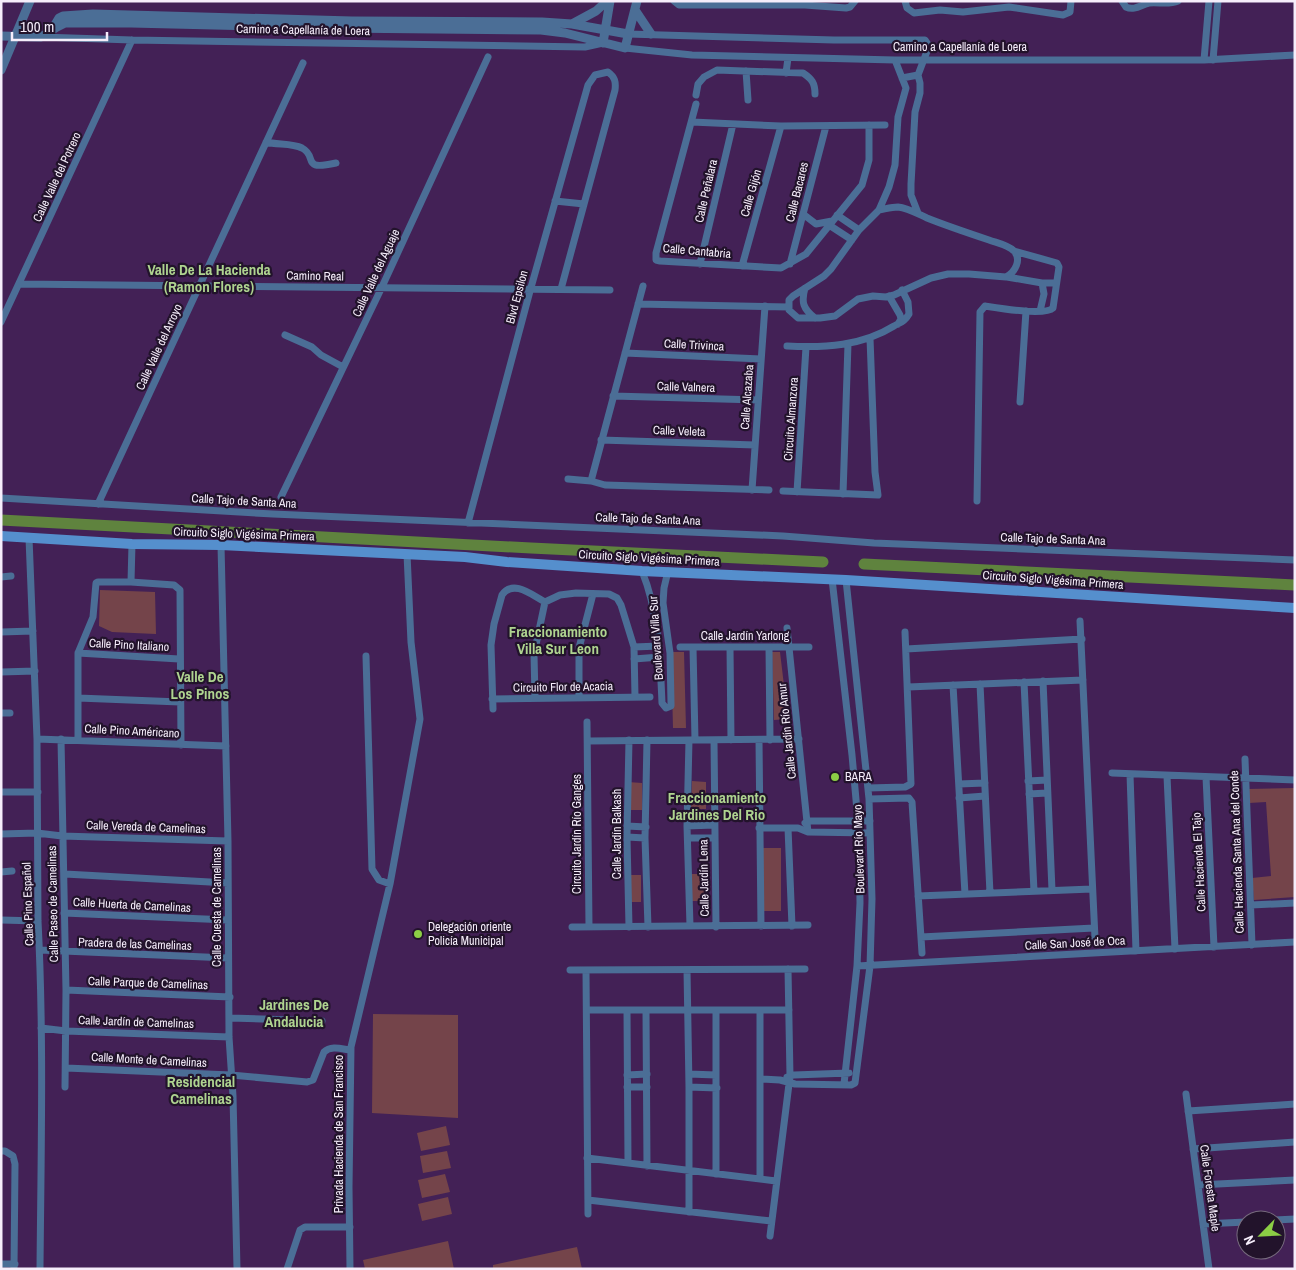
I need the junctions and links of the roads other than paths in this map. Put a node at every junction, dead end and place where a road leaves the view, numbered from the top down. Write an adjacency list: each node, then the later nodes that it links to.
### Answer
1 (30, 1): 20 (street)
2 (609, 1): 14 (street); 15 (street)
3 (674, 1): 4 (street)
4 (855, 1)
5 (905, 1): 13 (street)
6 (1016, 1): 13 (street)
7 (1071, 1): 13 (street)
8 (1122, 1): 9 (street)
9 (1178, 1)
10 (1208, 1): 30 (street)
11 (1218, 1): 31 (street)
12 (636, 6): 17 (street); 18 (street)
13 (1008, 7)
14 (572, 24): 15 (street); 16 (street)
15 (605, 29): 17 (street); 23 (street)
16 (51, 30): 21 (street); 23 (street)
17 (628, 34): 18 (street); 24 (street)
18 (651, 34): 29 (street)
19 (1, 36): 20 (street, Camino a Capellanía de Loera)
20 (16, 37): 21 (street, Camino a Capellanía de Loera); 33 (street)
21 (41, 37): 22 (street, Camino a Capellanía de Loera)
22 (132, 40): 23 (street, Camino a Capellanía de Loera); 65 (street, Calle Valle del Potrero)
23 (603, 43): 24 (street)
24 (625, 48): 27 (street, Camino a Capellanía de Loera)
25 (1295, 55): 31 (street, Camino a Capellanía de Loera)
26 (488, 56): 69 (street, Calle Valle del Aguaje)
27 (788, 58): 28 (street, Camino a Capellanía de Loera); 35 (street)
28 (895, 60): 29 (street, Camino a Capellanía de Loera); 37 (street)
29 (924, 60): 30 (street, Camino a Capellanía de Loera); 36 (street)
30 (1204, 60): 31 (street, Camino a Capellanía de Loera)
31 (1213, 60)
32 (303, 64): 48 (street, Calle Valle del Arroyo)
33 (1, 70)
34 (746, 72): 35 (street); 39 (street); 40 (street)
35 (786, 73): 38 (street)
36 (918, 74): 37 (street); 53 (street)
37 (902, 78): 52 (street)
38 (815, 94)
39 (696, 95)
40 (748, 100)
41 (696, 104): 42 (street, Calle Cantabria)
42 (692, 122): 43 (street); 59 (street, Calle Cantabria)
43 (733, 124): 45 (street); 59 (street, Calle Peñalara)
44 (869, 125): 46 (street); 47 (street); 55 (street, Calle Cantabria)
45 (781, 126): 46 (street); 61 (street, Calle Gijón)
46 (826, 126): 54 (street, Calle Bacares)
47 (885, 126)
48 (266, 142): 49 (street); 66 (street, Calle Valle del Arroyo)
49 (336, 163)
50 (555, 201): 51 (street); 51 (street, Blvd Epsilon); 73 (street, Blvd Epsilon)
51 (584, 204): 70 (street)
52 (879, 210): 53 (street); 56 (street)
53 (918, 213): 58 (street)
54 (803, 214): 55 (street); 60 (street, Calle Bacares)
55 (833, 220): 56 (street); 57 (street); 60 (street, Calle Cantabria)
56 (859, 230): 57 (street)
57 (852, 240): 68 (street)
58 (1014, 251): 62 (street); 64 (street)
59 (700, 264): 61 (street, Calle Cantabria)
60 (790, 264): 61 (street, Calle Cantabria)
61 (742, 266)
62 (1006, 276): 63 (street); 72 (street)
63 (1042, 283): 64 (street); 79 (street)
64 (1056, 283): 79 (street)
65 (20, 284): 66 (street, Camino Real); 81 (street, Calle Valle del Potrero)
66 (200, 285): 69 (street, Camino Real); 106 (street, Calle Valle del Arroyo)
67 (643, 286): 75 (street)
68 (805, 288): 77 (street); 80 (street)
69 (381, 289): 73 (street, Camino Real); 90 (street, Calle Valle del Aguaje)
70 (561, 289): 71 (street, Camino Real); 73 (street, Camino Real)
71 (610, 290)
72 (902, 290): 74 (street); 82 (street)
73 (530, 291): 107 (street, Blvd Epsilon)
74 (889, 296): 80 (street); 82 (street)
75 (638, 304): 76 (street); 88 (street)
76 (765, 306): 77 (street); 89 (street, Calle Alcazaba)
77 (788, 307): 80 (street)
78 (1026, 311): 79 (street); 93 (street); 105 (street)
79 (1040, 311)
80 (815, 318)
81 (1, 322)
82 (898, 324): 84 (street)
83 (285, 335): 90 (street)
84 (870, 338): 85 (street); 102 (street)
85 (848, 344): 87 (street); 102 (street)
86 (787, 346): 87 (street)
87 (806, 347): 101 (street, Circuito Almanzora)
88 (625, 353): 89 (street, Calle Trivinca); 91 (street)
89 (761, 359): 92 (street, Calle Alcazaba)
90 (343, 367): 103 (street, Calle Valle del Aguaje)
91 (614, 396): 92 (street, Calle Valnera); 94 (street)
92 (758, 400): 95 (street, Calle Alcazaba)
93 (1020, 402)
94 (602, 440): 95 (street, Calle Veleta); 97 (street)
95 (755, 445): 98 (street, Calle Alcazaba)
96 (568, 479): 97 (street)
97 (591, 481): 98 (street)
98 (752, 490): 99 (street)
99 (769, 490)
100 (783, 491): 101 (street)
101 (797, 492): 102 (street)
102 (843, 494)
103 (280, 497)
104 (1, 498): 106 (street, Calle Tajo de Santa Ana)
105 (976, 500)
106 (98, 504): 107 (street, Calle Tajo de Santa Ana)
107 (468, 523): 113 (street, Calle Tajo de Santa Ana)
108 (1, 536): 109 (main road, Circuito Siglo Vigésima Primera)
109 (29, 538): 110 (main road, Circuito Siglo Vigésima Primera); 128 (street, Calle Pino Español)
110 (132, 544): 111 (main road, Circuito Siglo Vigésima Primera); 120 (street)
111 (221, 545): 112 (main road, Circuito Siglo Vigésima Primera); 178 (street, Calle Cuesta de Camelinas)
112 (407, 554): 114 (main road, Circuito Siglo Vigésima Primera); 223 (street, Privada Hacienda de San Francisco)
113 (1295, 560)
114 (642, 571): 115 (main road, Circuito Siglo Vigésima Primera); 124 (street, Boulevard Villa Sur)
115 (668, 571): 118 (main road, Circuito Siglo Vigésima Primera); 123 (street, Boulevard Villa Sur)
116 (12, 576): 117 (street)
117 (1, 577)
118 (832, 579): 119 (main road, Circuito Siglo Vigésima Primera); 199 (street, Boulevard Río Mayo)
119 (846, 580): 125 (main road, Circuito Siglo Vigésima Primera); 190 (street, Boulevard Río Mayo)
120 (131, 582): 141 (street); 144 (street)
121 (593, 594): 122 (street); 138 (street); 158 (street)
122 (545, 602): 157 (street); 159 (street)
123 (663, 603): 124 (street); 143 (street, Boulevard Villa Sur)
124 (654, 605): 132 (street, Boulevard Villa Sur)
125 (1295, 608)
126 (1080, 620): 131 (street)
127 (787, 628): 139 (street, Calle Jardín Río Amur)
128 (33, 631): 129 (street); 146 (street, Calle Pino Español)
129 (1, 632)
130 (905, 632): 140 (street)
131 (1082, 639): 140 (street); 148 (street)
132 (660, 646): 138 (street); 143 (street, Boulevard Villa Sur)
133 (680, 647): 134 (street, Calle Jardín Yarlong)
134 (693, 647): 135 (street, Calle Jardín Yarlong); 170 (street, Calle Jardín Lena)
135 (730, 647): 136 (street, Calle Jardín Yarlong); 172 (street)
136 (769, 647): 139 (street, Calle Jardín Yarlong); 174 (street)
137 (809, 647): 139 (street, Calle Jardín Yarlong)
138 (634, 648): 145 (street)
139 (789, 648): 175 (street, Calle Jardín Río Amur)
140 (906, 649): 153 (street)
141 (78, 654): 144 (street, Calle Pino Italiano); 156 (street)
142 (366, 656): 223 (street)
143 (660, 657): 145 (street)
144 (180, 659): 160 (street)
145 (634, 659): 154 (street)
146 (34, 671): 147 (street); 165 (street, Calle Pino Español)
147 (1, 672)
148 (1084, 680): 150 (street); 224 (street)
149 (1024, 682): 150 (street); 151 (street); 187 (street)
150 (1043, 682): 185 (street)
151 (980, 684): 152 (street); 188 (street)
152 (953, 685): 153 (street); 189 (street)
153 (908, 687): 190 (street)
154 (635, 697): 155 (street, Circuito Flor de Acacia); 158 (street, Circuito Flor de Acacia)
155 (650, 697)
156 (78, 698): 160 (street); 167 (street)
157 (535, 698): 158 (street, Circuito Flor de Acacia); 159 (street, Circuito Flor de Acacia)
158 (579, 698)
159 (492, 699): 161 (street)
160 (180, 702): 177 (street)
161 (493, 709)
162 (1, 713): 163 (street)
163 (10, 713)
164 (588, 722): 176 (street, Circuito Jardín Río Ganges)
165 (37, 738): 166 (street, Calle Pino Américano); 192 (street, Calle Pino Español)
166 (61, 739): 167 (street, Calle Pino Américano); 213 (street, Calle Paseo de Camelinas)
167 (78, 740): 177 (street, Calle Pino Américano)
168 (629, 740): 169 (street); 176 (street); 202 (street, Calle Jardín Balkash)
169 (648, 740): 170 (street); 204 (street)
170 (692, 740): 171 (street); 203 (street, Calle Jardín Lena)
171 (714, 740): 172 (street); 201 (street, Calle Jardín Lena)
172 (731, 740): 173 (street)
173 (759, 740): 174 (street); 205 (street)
174 (770, 740): 175 (street)
175 (799, 740): 198 (street, Calle Jardín Río Amur)
176 (588, 741): 241 (street, Circuito Jardín Río Ganges)
177 (181, 745): 178 (street, Calle Pino Américano)
178 (226, 746): 218 (street, Calle Cuesta de Camelinas)
179 (1245, 759): 184 (street, Calle Hacienda Santa Ana del Conde)
180 (1112, 774): 181 (street)
181 (1130, 774): 182 (street); 253 (street)
182 (1167, 776): 183 (street); 251 (street)
183 (1206, 777): 184 (street); 250 (street, Calle Hacienda El Tajo)
184 (1246, 778): 186 (street); 231 (street, Calle Hacienda Santa Ana del Conde)
185 (1047, 780): 187 (street); 193 (street)
186 (1295, 780)
187 (1028, 781): 194 (street)
188 (985, 783): 189 (street); 195 (street)
189 (959, 784): 196 (street)
190 (868, 788): 197 (street, Boulevard Río Mayo)
191 (1, 792): 192 (street)
192 (38, 792): 209 (street, Calle Pino Español)
193 (1047, 793): 194 (street); 225 (street)
194 (1029, 794): 226 (street)
195 (985, 796): 196 (street); 227 (street)
196 (960, 798): 228 (street)
197 (869, 799): 200 (street, Boulevard Río Mayo); 229 (street)
198 (808, 821): 199 (street); 207 (street); 208 (street, Calle Jardín Río Amur)
199 (859, 821): 200 (street); 210 (street, Boulevard Río Mayo)
200 (870, 821): 211 (street, Boulevard Río Mayo)
201 (714, 825): 203 (street); 217 (street, Calle Jardín Lena)
202 (627, 826): 204 (street); 214 (street, Calle Jardín Balkash)
203 (687, 826): 216 (street, Calle Jardín Lena)
204 (646, 827): 215 (street)
205 (759, 828): 206 (street); 238 (street)
206 (788, 828): 207 (street); 239 (street)
207 (798, 828): 208 (street)
208 (808, 832): 210 (street)
209 (37, 833): 212 (street, Calle Vereda de Camelinas); 213 (street, Calle Vereda de Camelinas); 235 (street, Calle Pino Español)
210 (859, 833): 211 (street); 257 (street, Boulevard Río Mayo)
211 (870, 833): 258 (street, Boulevard Río Mayo)
212 (1, 834)
213 (62, 836): 218 (street, Calle Vereda de Camelinas); 221 (street, Calle Paseo de Camelinas)
214 (627, 838): 215 (street); 242 (street, Calle Jardín Balkash)
215 (646, 838): 243 (street)
216 (688, 838): 217 (street); 237 (street, Calle Jardín Lena)
217 (714, 838): 244 (street, Calle Jardín Lena)
218 (228, 842): 222 (street, Calle Cuesta de Camelinas)
219 (12, 871): 220 (street)
220 (1, 872)
221 (65, 874): 222 (street); 232 (street, Calle Paseo de Camelinas)
222 (228, 883): 234 (street, Calle Cuesta de Camelinas)
223 (390, 884): 278 (street, Privada Hacienda de San Francisco)
224 (1092, 889): 225 (street); 245 (street)
225 (1052, 890): 226 (street)
226 (1034, 891): 227 (street)
227 (990, 893): 228 (street)
228 (965, 894): 229 (street)
229 (918, 896): 246 (street)
230 (1295, 903): 231 (street)
231 (1251, 905): 249 (street, Calle Hacienda Santa Ana del Conde)
232 (64, 913): 234 (street, Calle Huerta de Camelinas); 254 (street, Calle Paseo de Camelinas)
233 (1, 920): 235 (street)
234 (228, 920): 256 (street, Calle Cuesta de Camelinas)
235 (38, 921): 252 (street, Calle Pino Español)
236 (808, 925): 239 (street)
237 (690, 926): 243 (street); 244 (street)
238 (761, 926): 239 (street); 244 (street)
239 (792, 926)
240 (572, 927): 241 (street)
241 (589, 927): 242 (street)
242 (629, 927): 243 (street)
243 (648, 927)
244 (716, 927)
245 (1094, 928): 246 (street); 247 (street)
246 (921, 936): 255 (street)
247 (1095, 938)
248 (1295, 942): 249 (street, Calle San José de Oca)
249 (1252, 945): 250 (street, Calle San José de Oca)
250 (1214, 947): 251 (street, Calle San José de Oca)
251 (1175, 949): 253 (street, Calle San José de Oca)
252 (40, 950): 254 (street, Pradera de las Camelinas); 275 (street, Calle Pino Español)
253 (1136, 951): 258 (street, Calle San José de Oca)
254 (65, 952): 256 (street, Pradera de las Camelinas); 264 (street, Calle Paseo de Camelinas)
255 (922, 953)
256 (228, 958): 265 (street, Calle Cuesta de Camelinas)
257 (857, 966): 258 (street, Calle San José de Oca); 280 (street, Boulevard Río Mayo)
258 (870, 966): 281 (street, Boulevard Río Mayo)
259 (788, 969): 260 (street); 263 (street); 270 (street)
260 (805, 969)
261 (570, 970): 262 (street)
262 (586, 970): 263 (street); 266 (street)
263 (687, 970): 271 (street)
264 (66, 990): 265 (street, Calle Parque de Camelinas); 276 (street, Calle Paseo de Camelinas)
265 (230, 997): 273 (street, Calle Cuesta de Camelinas)
266 (587, 1010): 267 (street); 301 (street)
267 (627, 1010): 268 (street); 282 (street)
268 (646, 1010): 271 (street); 283 (street)
269 (760, 1010): 270 (street); 272 (street); 287 (street)
270 (789, 1010): 288 (street)
271 (688, 1011): 272 (street); 284 (street)
272 (716, 1011): 285 (street)
273 (230, 1018): 274 (street); 277 (street, Calle Cuesta de Camelinas)
274 (322, 1021)
275 (41, 1028): 276 (street, Calle Jardín de Camelinas); 320 (street, Calle Pino Español)
276 (66, 1030): 277 (street, Calle Jardín de Camelinas); 279 (street, Calle Paseo de Camelinas)
277 (229, 1036): 286 (street, Calle Cuesta de Camelinas)
278 (350, 1050): 286 (street, Calle Monte de Camelinas); 316 (street, Privada Hacienda de San Francisco)
279 (66, 1068): 286 (street, Calle Monte de Camelinas); 290 (street, Calle Paseo de Camelinas)
280 (845, 1073): 281 (street); 288 (street); 289 (street, Boulevard Río Mayo)
281 (856, 1073): 289 (street, Boulevard Río Mayo)
282 (627, 1074): 283 (street); 291 (street)
283 (647, 1074): 292 (street)
284 (689, 1074): 285 (street); 293 (street)
285 (716, 1074): 294 (street)
286 (231, 1075): 321 (street, Calle Cuesta de Camelinas)
287 (760, 1079): 288 (street); 306 (street)
288 (789, 1079): 289 (street); 308 (street)
289 (848, 1085)
290 (65, 1087)
291 (627, 1087): 292 (street); 302 (street)
292 (647, 1087): 303 (street)
293 (690, 1087): 294 (street); 304 (street)
294 (716, 1088): 305 (street)
295 (1186, 1094): 297 (street, Calle Foresta Maple)
296 (1295, 1104): 297 (street)
297 (1188, 1111): 299 (street, Calle Foresta Maple)
298 (1295, 1142): 299 (street)
299 (1193, 1148): 309 (street, Calle Foresta Maple)
300 (1, 1151): 319 (street)
301 (587, 1158): 302 (street); 310 (street)
302 (628, 1163): 303 (street)
303 (648, 1166): 304 (street)
304 (689, 1171): 305 (street); 311 (street)
305 (716, 1174): 306 (street)
306 (760, 1179): 308 (street)
307 (1295, 1180): 309 (street)
308 (776, 1181): 313 (street)
309 (1198, 1186): 315 (street, Calle Foresta Maple)
310 (588, 1200): 311 (street); 312 (street)
311 (689, 1212): 313 (street)
312 (588, 1214)
313 (771, 1221): 317 (street)
314 (1236, 1222): 315 (street)
315 (1203, 1224): 324 (street, Calle Foresta Maple)
316 (350, 1227): 322 (street); 323 (street, Privada Hacienda de San Francisco)
317 (770, 1236)
318 (1, 1264): 319 (street)
319 (14, 1266)
320 (40, 1269)
321 (237, 1269)
322 (287, 1269)
323 (350, 1269)
324 (1210, 1269)

